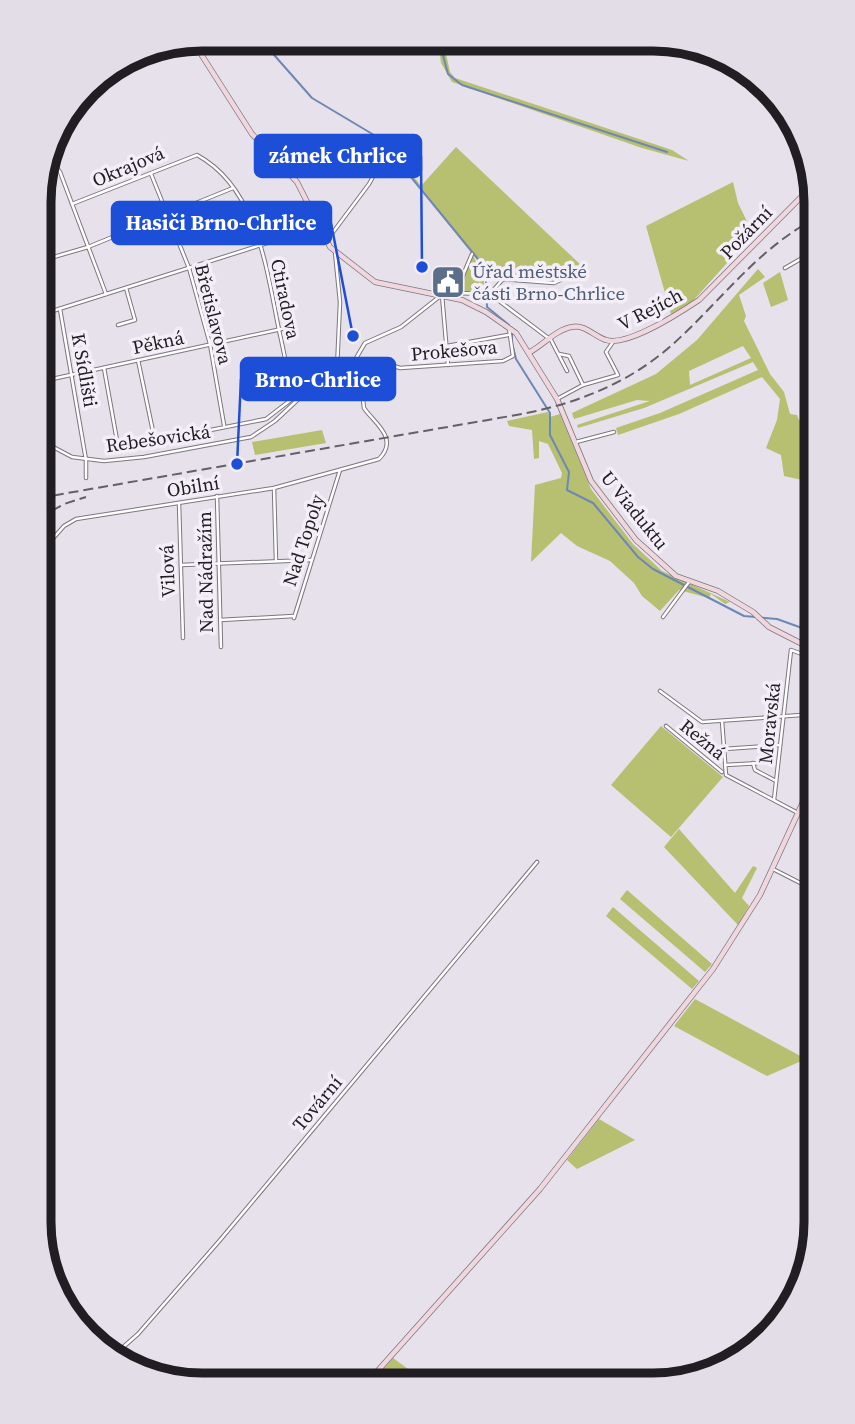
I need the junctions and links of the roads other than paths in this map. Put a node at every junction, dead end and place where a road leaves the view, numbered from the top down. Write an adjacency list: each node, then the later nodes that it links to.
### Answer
1 (199, 51): 12 (street, U Viaduktu)
2 (100, 90): 3 (street)
3 (66, 135)
4 (387, 152): 13 (street)
5 (194, 155): 7 (street, Okrajová); 8 (street, Ctiradova)
6 (56, 164): 10 (street)
7 (150, 173): 10 (street, Okrajová); 11 (street, Břetislavova)
8 (234, 187): 11 (street); 14 (street, Ctiradova)
9 (804, 194): 28 (street, Požární)
10 (72, 204): 15 (street)
11 (167, 214): 15 (street); 20 (street, Břetislavova)
12 (318, 227): 13 (street, U Viaduktu); 14 (street)
13 (325, 240): 16 (street, U Viaduktu)
14 (260, 246): 20 (street); 34 (street, Ctiradova)
15 (88, 247): 19 (street); 24 (street)
16 (335, 252): 25 (street, U Viaduktu); 47 (street)
17 (472, 254): 27 (street)
18 (804, 257): 22 (street)
19 (51, 258)
20 (189, 268): 23 (street); 38 (street, Břetislavova)
21 (585, 268): 26 (street)
22 (785, 268)
23 (126, 288): 24 (street); 31 (street)
24 (106, 294): 29 (street)
25 (442, 294): 27 (street, U Viaduktu); 39 (street); 43 (street, Rebešovická)
26 (487, 294): 27 (street); 36 (street)
27 (455, 295): 33 (street, U Viaduktu)
28 (699, 300): 37 (street, V Rejích)
29 (60, 308): 30 (street); 48 (street, K Sídlišti)
30 (51, 311)
31 (118, 325)
32 (295, 326): 34 (street, Pěkná)
33 (509, 328): 35 (street); 40 (street, U Viaduktu)
34 (279, 330): 38 (street, Pěkná); 53 (street, Ctiradova)
35 (508, 335): 39 (street); 44 (street, Prokešova)
36 (549, 340): 37 (street, V Rejích); 40 (street, V Rejích); 41 (street)
37 (613, 342): 50 (street, V Rejích)
38 (210, 344): 42 (street, Pěkná); 55 (street, Břetislavova)
39 (447, 346): 44 (street)
40 (530, 352): 54 (street, U Viaduktu)
41 (559, 354): 46 (street); 50 (street)
42 (138, 360): 45 (street, Pěkná); 55 (street)
43 (355, 361): 44 (street, Prokešova); 47 (street, Rebešovická); 61 (street, Obilní)
44 (448, 365)
45 (104, 368): 48 (street, Pěkná); 58 (street)
46 (567, 371)
47 (338, 373): 51 (street); 52 (street, Rebešovická)
48 (71, 375): 49 (street, Pěkná); 60 (street, K Sídlišti)
49 (51, 379)
50 (583, 385): 54 (street, V Rejích)
51 (342, 386)
52 (315, 387): 53 (street); 60 (street, Rebešovická)
53 (291, 390): 55 (street)
54 (557, 399): 57 (street, U Viaduktu)
55 (223, 425)
56 (614, 432): 57 (street)
57 (576, 442): 71 (street, U Viaduktu)
58 (118, 446)
59 (51, 447): 60 (street, Rebešovická)
60 (86, 460): 62 (street, K Sídlišti)
61 (340, 470): 63 (street, Obilní); 67 (street, Nad Topoly)
62 (86, 478)
63 (274, 488): 64 (street, Obilní); 68 (street)
64 (217, 496): 65 (street, Obilní); 69 (street, Nad Nádražím)
65 (179, 503): 66 (street, Obilní); 70 (street, Vilová)
66 (51, 541)
67 (311, 560): 68 (street); 73 (street, Nad Topoly)
68 (276, 561): 69 (street)
69 (219, 564): 70 (street); 73 (street, Nad Nádražím)
70 (181, 565): 74 (street, Vilová)
71 (689, 582): 72 (street); 75 (street, U Viaduktu)
72 (663, 617)
73 (220, 620): 76 (street, Nad Nádražím)
74 (183, 638)
75 (804, 645)
76 (221, 647)
77 (804, 654): 80 (street, Moravská)
78 (660, 691): 81 (street)
79 (804, 715): 80 (street)
80 (783, 716): 81 (street); 83 (street, Moravská)
81 (722, 721): 84 (street, Režná)
82 (666, 726): 88 (street, Režná)
83 (781, 744): 84 (street); 89 (street, Moravská)
84 (724, 749): 87 (street, Režná)
85 (753, 763): 86 (street); 87 (street); 89 (street)
86 (761, 763)
87 (725, 765): 88 (street, Režná)
88 (724, 771): 90 (street, Režná)
89 (776, 781): 90 (street, Moravská)
90 (774, 800): 92 (street, Režná)
91 (804, 802): 92 (street)
92 (799, 813): 94 (street)
93 (537, 862): 96 (street, Tovární)
94 (773, 869): 95 (street); 97 (street)
95 (804, 885)
96 (121, 1349)
97 (376, 1373)

